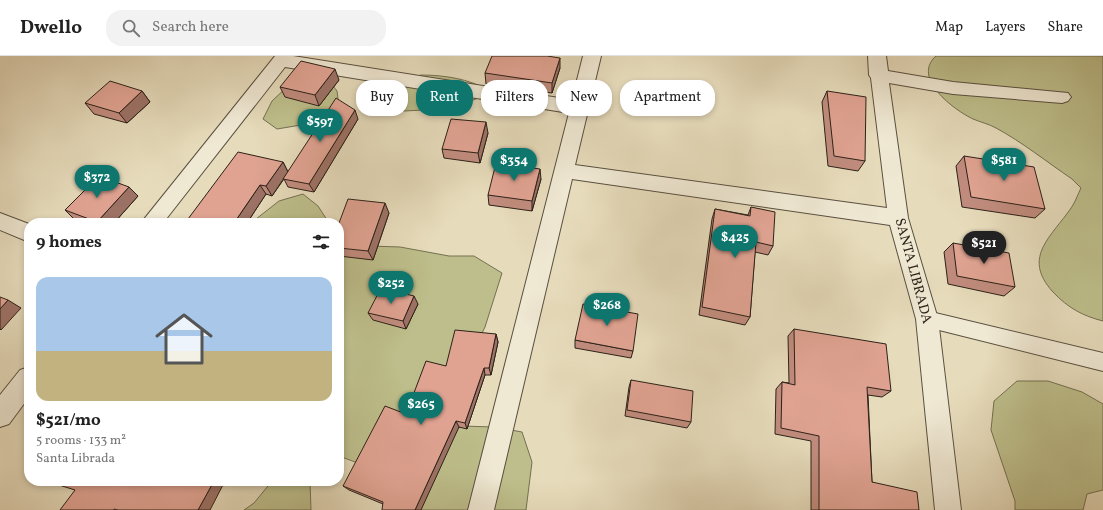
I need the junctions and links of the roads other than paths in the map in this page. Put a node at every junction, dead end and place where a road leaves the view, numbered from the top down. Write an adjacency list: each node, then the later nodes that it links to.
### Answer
1 (592, 56): 4 (street)
2 (282, 59): 6 (street); 9 (street)
3 (877, 65): 5 (street); 10 (street, SANTA LIBRADA)
4 (586, 80)
5 (1062, 97)
6 (556, 104)
7 (578, 116): 8 (street)
8 (565, 171): 10 (street); 17 (street)
9 (155, 218)
10 (898, 218): 13 (street, SANTA LIBRADA)
11 (0, 221): 12 (street)
12 (24, 231)
13 (927, 319): 14 (lane); 18 (street, SANTA LIBRADA)
14 (1103, 362)
15 (24, 384): 16 (street)
16 (0, 415)
17 (481, 510)
18 (948, 510)

